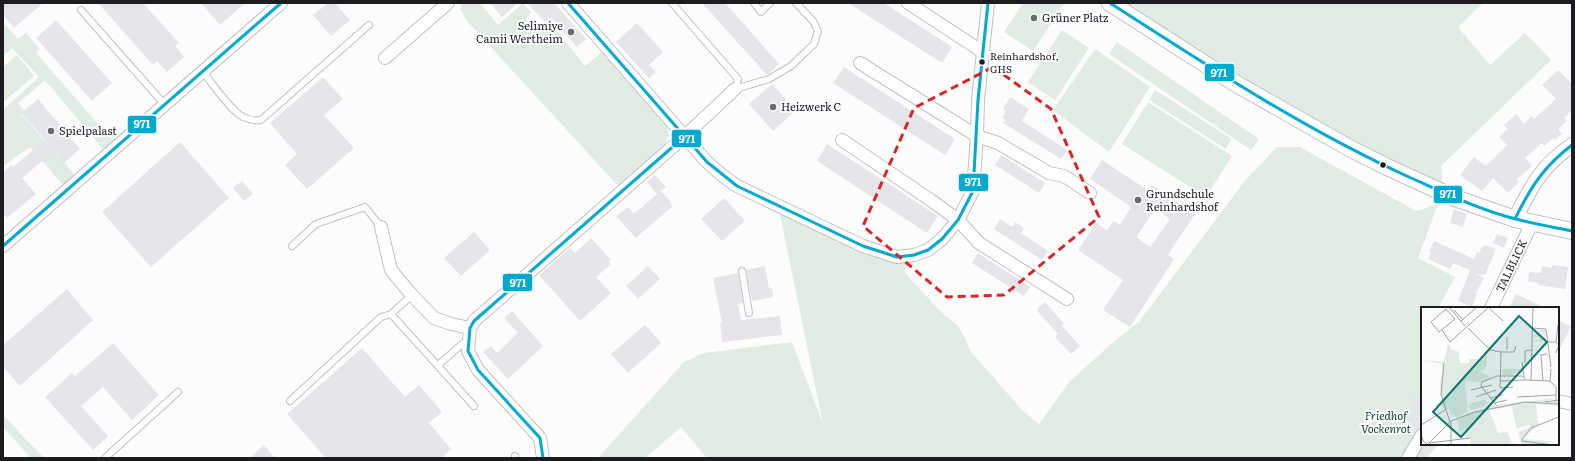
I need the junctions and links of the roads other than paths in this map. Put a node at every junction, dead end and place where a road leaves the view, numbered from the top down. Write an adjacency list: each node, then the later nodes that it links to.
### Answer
1 (281, 3): 16 (street)
2 (448, 3): 14 (street)
3 (568, 3): 19 (street)
4 (672, 3): 17 (lane)
5 (754, 3): 6 (lane)
6 (770, 3)
7 (796, 3): 17 (lane)
8 (908, 3): 13 (street)
9 (988, 3): 13 (street)
10 (1110, 3): 24 (main road)
11 (81, 10): 18 (lane)
12 (369, 25): 16 (lane)
13 (983, 52): 20 (street)
14 (385, 58)
15 (860, 63): 20 (street)
16 (203, 72): 18 (street)
17 (734, 89): 19 (street)
18 (165, 106): 29 (street)
19 (685, 136): 25 (street); 37 (street)
20 (978, 136): 23 (street); 25 (street)
21 (842, 140): 25 (street)
22 (1572, 145): 24 (street)
23 (1090, 193)
24 (1515, 219): 26 (main road)
25 (958, 220): 33 (street)
26 (1532, 223): 28 (main road); 34 (street, TALBLICK)
27 (381, 227): 30 (lane); 32 (street)
28 (1572, 231)
29 (3, 246)
30 (292, 246)
31 (742, 271): 35 (lane)
32 (412, 295): 36 (lane); 37 (street)
33 (1067, 299)
34 (1491, 307)
35 (749, 313)
36 (391, 314): 38 (lane); 40 (lane)
37 (469, 334): 38 (lane); 46 (street)
38 (438, 365): 43 (lane)
39 (178, 392): 45 (lane)
40 (290, 400)
41 (1559, 400): 42 (street)
42 (1572, 404)
43 (474, 406)
44 (1421, 437): 47 (street)
45 (105, 458)
46 (543, 458)
47 (1408, 458)

